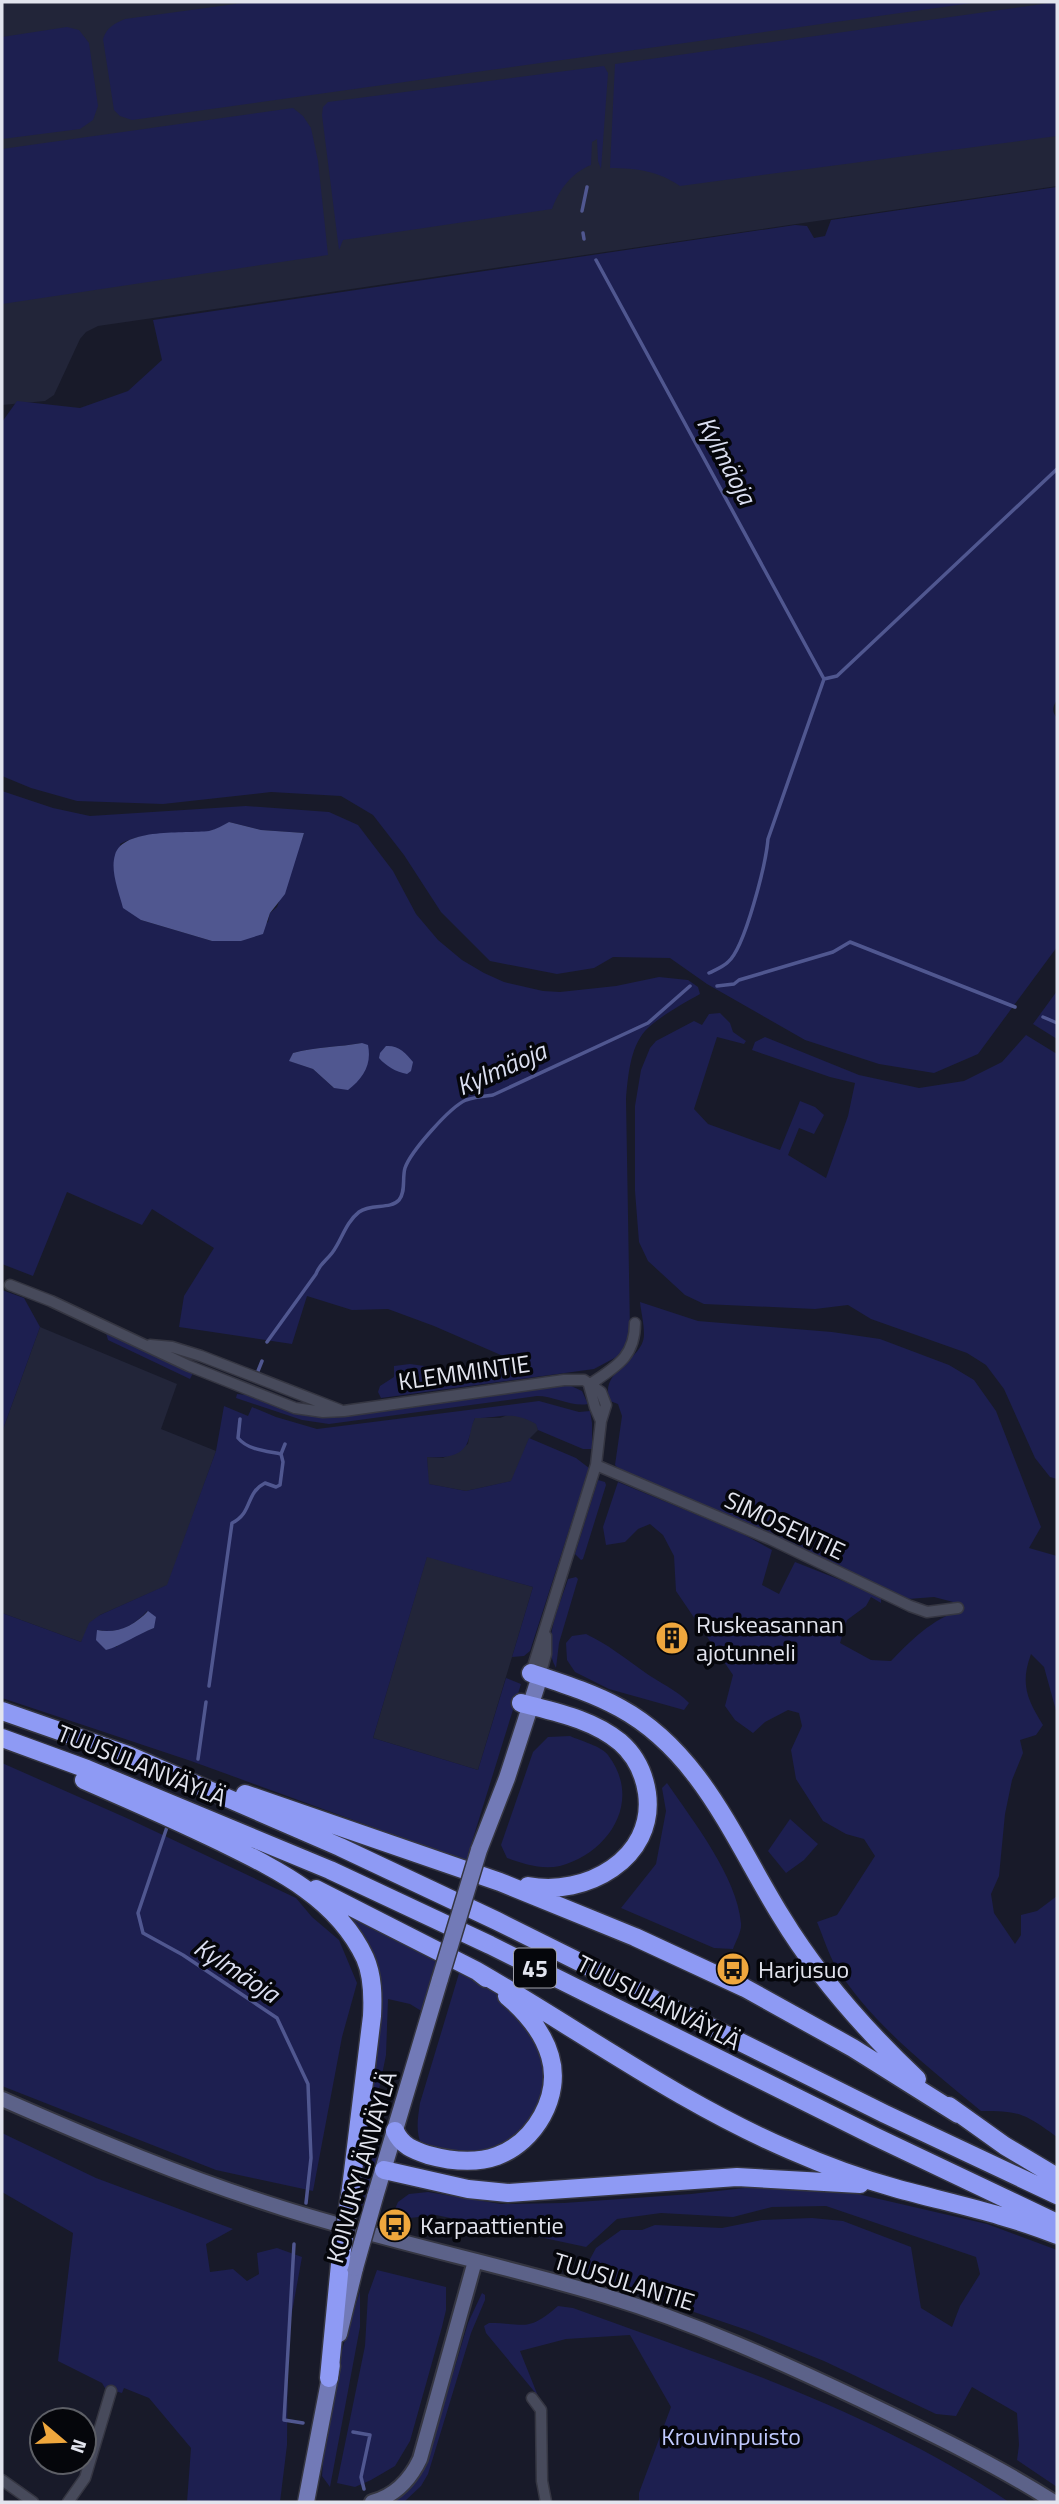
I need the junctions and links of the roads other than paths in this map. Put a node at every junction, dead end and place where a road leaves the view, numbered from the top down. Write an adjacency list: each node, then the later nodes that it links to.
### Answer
1 (10, 1285): 3 (street, KLEMMINTIE)
2 (635, 1323): 3 (street)
3 (589, 1385): 4 (street, KOIVUKYLÄNVÄYLÄ)
4 (596, 1465): 5 (street, SIMOSENTIE); 6 (street, KOIVUKYLÄNVÄYLÄ)
5 (958, 1608)
6 (536, 1675): 7 (main road, KOIVUKYLÄNVÄYLÄ); 15 (highway)
7 (526, 1704): 12 (highway); 16 (main road, KOIVUKYLÄNVÄYLÄ, bridge)
8 (2, 1711): 10 (highway, TUUSULANVÄYLÄ / 45)
9 (2, 1739): 11 (highway); 21 (highway, TUUSULANVÄYLÄ / 45)
10 (128, 1755): 12 (highway); 20 (highway, TUUSULANVÄYLÄ / 45)
11 (287, 1875): 13 (highway); 24 (highway, bridge)
12 (500, 1882): 15 (highway)
13 (477, 1971): 16 (highway); 19 (highway)
14 (2, 2099): 23 (main road, TUUSULANTIE)
15 (958, 2114): 18 (highway)
16 (395, 2131): 17 (main road, KOIVUKYLÄNVÄYLÄ)
17 (384, 2170): 19 (highway); 24 (main road, KOIVUKYLÄNVÄYLÄ, bridge)
18 (1057, 2177)
19 (892, 2187): 22 (highway)
20 (1057, 2194)
21 (1057, 2223)
22 (1057, 2235)
23 (475, 2261): 32 (main road); 34 (main road, TUUSULANTIE)
24 (347, 2266): 25 (highway)
25 (329, 2378): 31 (main road)
26 (111, 2391): 30 (street)
27 (532, 2398): 33 (street)
28 (2, 2480): 29 (street)
29 (33, 2502)
30 (68, 2502)
31 (306, 2502)
32 (372, 2502)
33 (546, 2502)
34 (1054, 2502)

